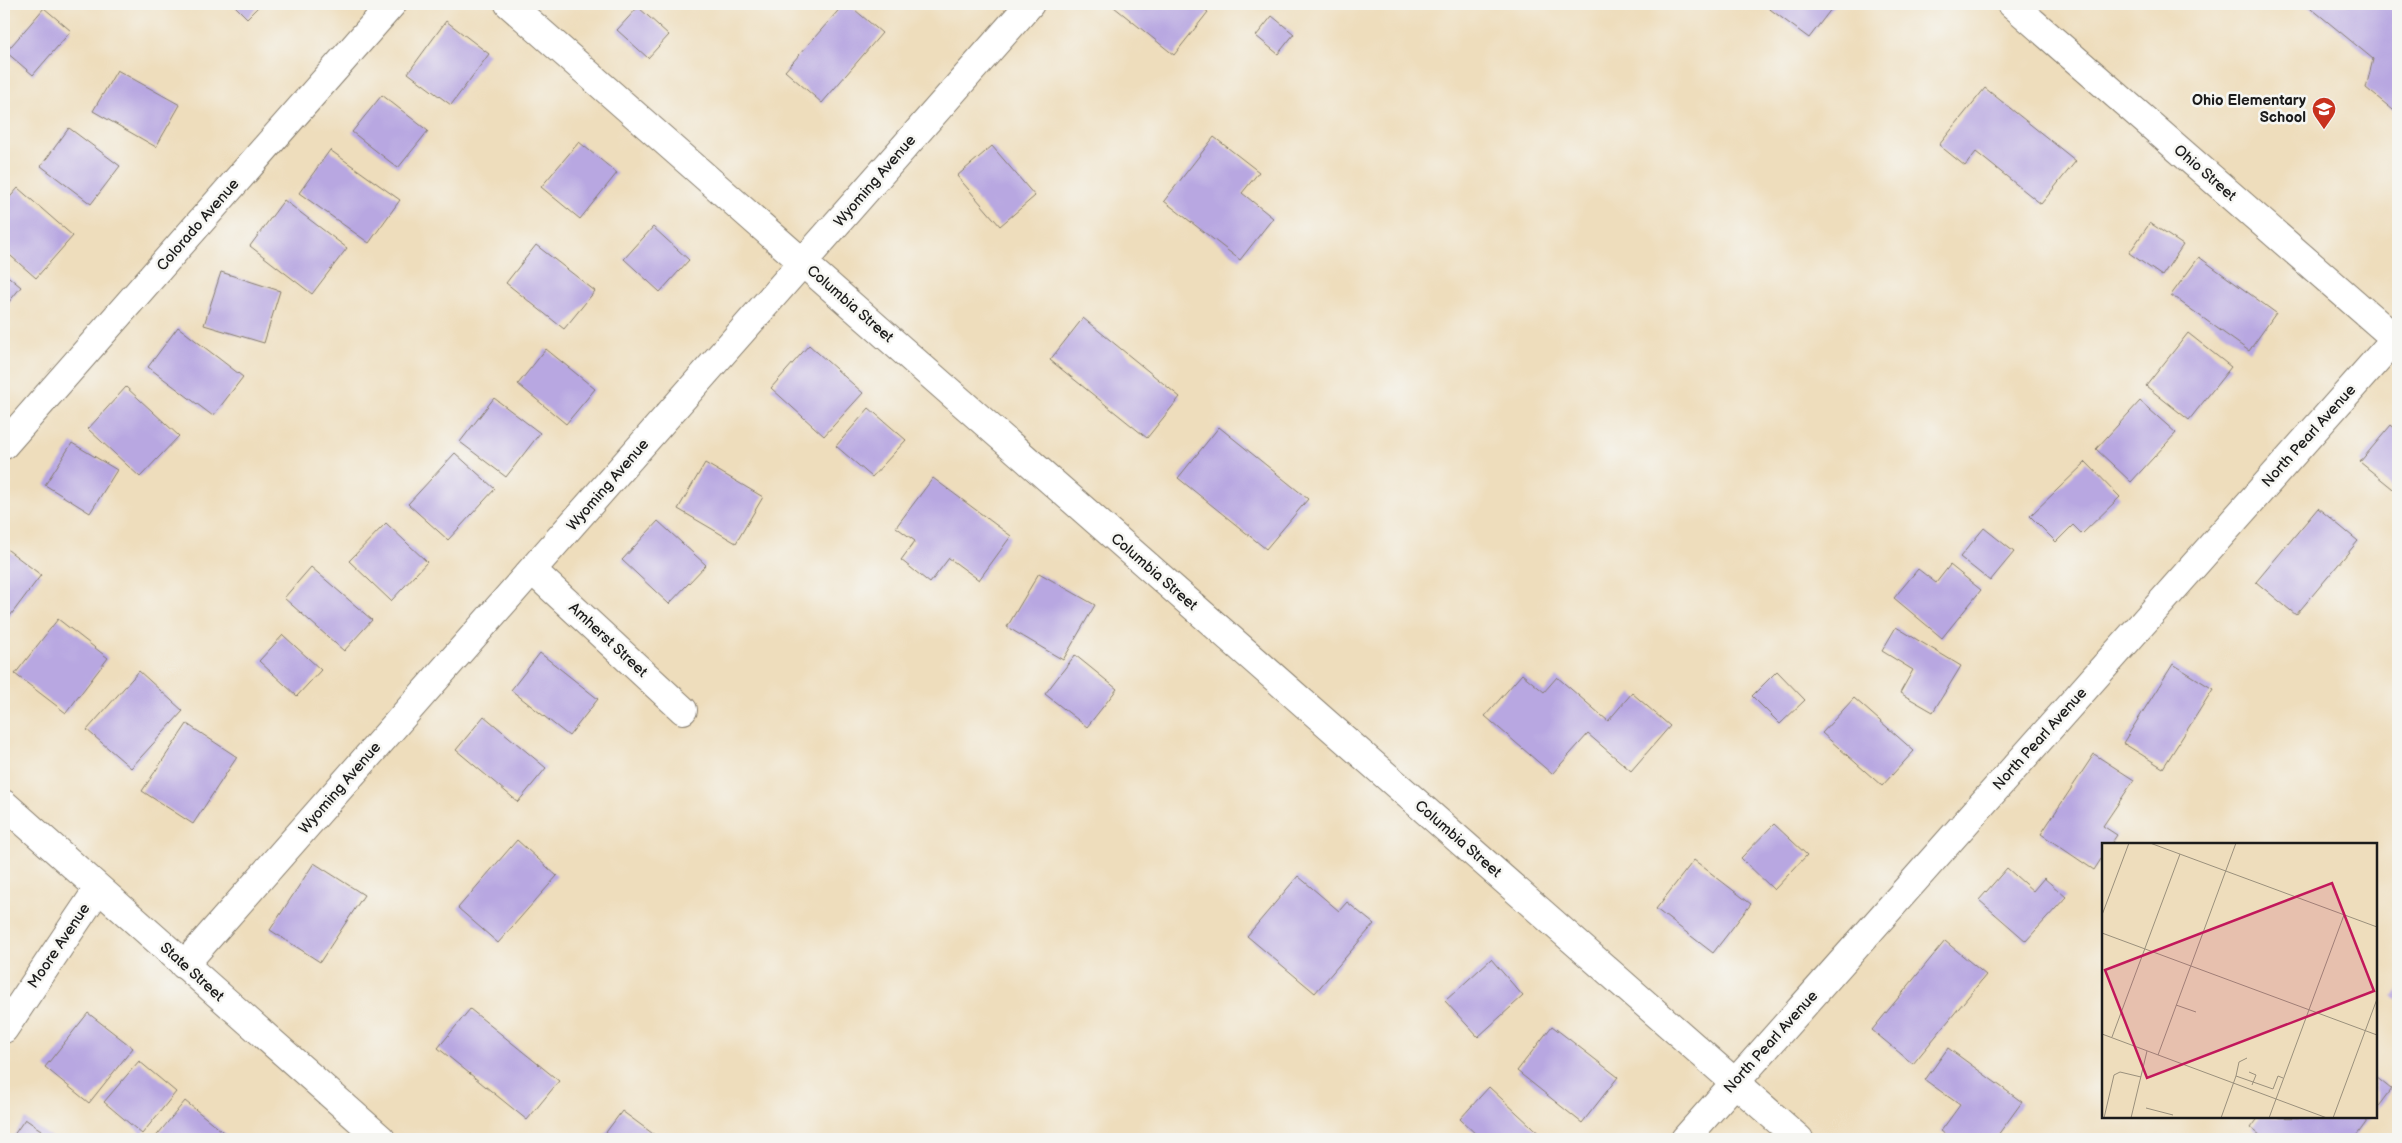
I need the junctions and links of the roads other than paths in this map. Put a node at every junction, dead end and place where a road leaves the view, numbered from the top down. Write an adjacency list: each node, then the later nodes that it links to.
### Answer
1 (392, 4): 7 (main road, Colorado Avenue)
2 (509, 4): 5 (main road, Columbia Street)
3 (1030, 4): 5 (main road, Wyoming Avenue)
4 (2012, 4): 6 (main road, Ohio Street)
5 (803, 263): 8 (main road, Wyoming Avenue); 14 (main road, Columbia Street)
6 (2397, 340): 14 (main road, North Pearl Avenue)
7 (4, 445)
8 (532, 570): 9 (main road, Amherst Street); 12 (main road, Wyoming Avenue)
9 (683, 710)
10 (4, 804): 11 (main road, State Street)
11 (98, 889): 12 (main road, State Street); 13 (main road, Moore Avenue)
12 (184, 965): 15 (main road, State Street)
13 (4, 1028)
14 (1734, 1083): 16 (main road, North Pearl Avenue); 17 (main road, Columbia Street)
15 (381, 1139)
16 (1685, 1139)
17 (1799, 1139)

